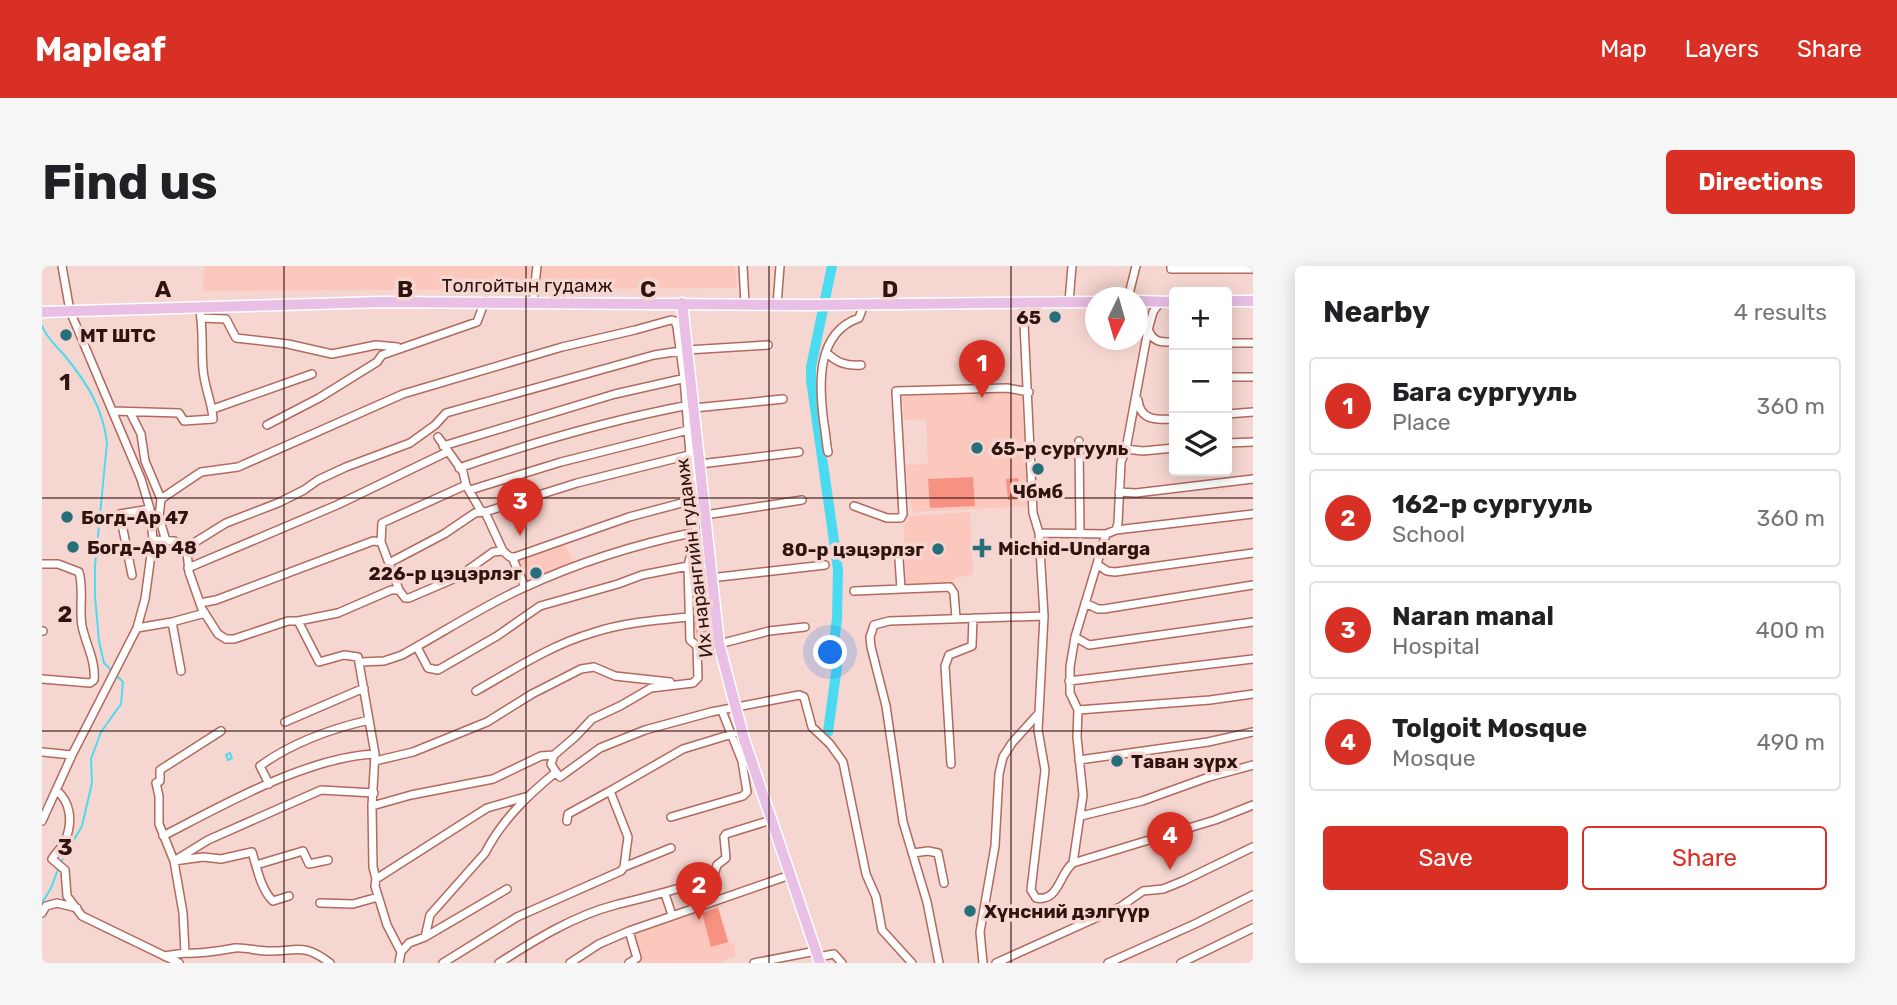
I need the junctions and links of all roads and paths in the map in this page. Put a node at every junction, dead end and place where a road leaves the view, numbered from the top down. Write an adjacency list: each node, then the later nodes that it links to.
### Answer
1 (62, 266): 26 (street)
2 (537, 266): 12 (street)
3 (743, 266): 21 (street)
4 (780, 266): 22 (street)
5 (1072, 266): 13 (street)
6 (1136, 266): 9 (street)
7 (1171, 266): 8 (street)
8 (1253, 269)
9 (1131, 287)
10 (485, 301): 12 (main road, Толгойтын гудамж); 24 (main road, Толгойтын гудамж); 34 (street)
11 (1148, 301): 15 (main road)
12 (533, 302): 19 (main road, Толгойтын гудамж)
13 (1069, 302): 14 (main road, Толгойтын гудамж); 20 (main road, Толгойтын гудамж)
14 (1085, 302)
15 (1160, 302): 16 (main road); 29 (street)
16 (1169, 302)
17 (1232, 302): 18 (main road)
18 (1253, 302)
19 (682, 303): 21 (main road, Толгойтын гудамж); 28 (main road, Их нарангийн гудамж)
20 (1023, 303): 23 (main road, Толгойтын гудамж); 42 (street)
21 (745, 304): 22 (main road, Толгойтын гудамж)
22 (777, 304): 23 (main road, Толгойтын гудамж)
23 (860, 304): 36 (street)
24 (199, 307): 26 (main road, Толгойтын гудамж); 27 (street)
25 (42, 312): 26 (main road, Толгойтын гудамж)
26 (70, 312): 47 (street)
27 (202, 318): 34 (street); 46 (street)
28 (681, 327): 35 (main road, Их нарангийн гудамж); 69 (street)
29 (1149, 330): 30 (street); 43 (street)
30 (1169, 342)
31 (1232, 343): 32 (street)
32 (1253, 343)
33 (768, 345): 35 (street)
34 (401, 348): 52 (street)
35 (684, 350): 41 (main road, Их нарангийн гудамж); 85 (street)
36 (827, 352): 37 (street); 62 (street)
37 (861, 365)
38 (312, 374): 46 (street)
39 (1232, 377): 40 (street)
40 (1253, 377)
41 (687, 378): 45 (main road, Их нарангийн гудамж); 59 (street)
42 (1029, 392): 72 (street); 79 (street)
43 (1138, 393): 51 (street); 60 (street)
44 (783, 399): 45 (street)
45 (691, 406): 53 (street); 64 (main road, Их нарангийн гудамж); 65 (street)
46 (213, 409): 48 (street)
47 (113, 411): 48 (street); 73 (street)
48 (130, 412): 69 (street)
49 (1253, 412): 50 (street)
50 (1232, 414)
51 (1169, 419)
52 (267, 425)
53 (688, 430): 63 (street); 67 (street)
54 (438, 437): 59 (street)
55 (1079, 441): 80 (street)
56 (1253, 442): 57 (street)
57 (1232, 443)
58 (1169, 448): 60 (street)
59 (445, 449): 65 (street); 95 (street)
60 (1126, 449): 68 (street)
61 (799, 452): 64 (street)
62 (828, 452)
63 (689, 455): 70 (street); 74 (street)
64 (700, 464): 76 (main road, Их нарангийн гудамж)
65 (459, 468): 67 (street)
66 (1253, 479): 68 (street)
67 (468, 488): 74 (street); 84 (street)
68 (1119, 492): 77 (street)
69 (161, 499): 83 (street)
70 (693, 500): 78 (street); 88 (street)
71 (802, 500): 76 (street)
72 (854, 506)
73 (150, 509): 82 (street); 96 (street)
74 (485, 512): 86 (street); 91 (street)
75 (1253, 514): 77 (street)
76 (705, 515): 97 (main road, Их нарангийн гудамж)
77 (1116, 530): 81 (street)
78 (696, 532): 94 (street); 99 (street)
79 (1039, 533): 80 (street); 106 (street)
80 (1080, 534): 81 (street)
81 (1106, 534): 93 (street)
82 (153, 540): 83 (street); 114 (street)
83 (166, 541): 85 (street)
84 (382, 542): 91 (street); 103 (street)
85 (184, 549): 95 (street)
86 (503, 551): 88 (street); 101 (street)
87 (1253, 553): 93 (street)
88 (512, 557): 99 (street)
89 (899, 559): 100 (street)
90 (42, 564): 122 (street)
91 (389, 564): 101 (street)
92 (825, 565): 97 (street)
93 (1098, 565): 104 (street)
94 (688, 566): 107 (street); 118 (street)
95 (188, 568): 103 (street)
96 (132, 575)
97 (710, 578): 116 (main road, Их нарангийн гудамж)
98 (1253, 585): 104 (street)
99 (525, 587): 118 (street)
100 (901, 589): 102 (street); 108 (street)
101 (399, 590): 110 (street)
102 (854, 591)
103 (200, 603): 105 (street)
104 (1085, 603): 115 (street)
105 (205, 613): 110 (street); 111 (street)
106 (1044, 616): 109 (street); 131 (street)
107 (688, 617): 117 (street); 126 (street)
108 (956, 618): 109 (street); 161 (street)
109 (973, 618): 143 (street)
110 (298, 621): 120 (street)
111 (172, 622): 114 (street); 121 (street)
112 (1253, 622): 115 (street)
113 (806, 627): 116 (street)
114 (137, 628): 138 (street)
115 (1075, 637): 123 (street)
116 (719, 644): 117 (street); 128 (main road, Их нарангийн гудамж)
117 (697, 646): 124 (street)
118 (417, 647): 120 (street)
119 (1253, 659): 123 (street)
120 (361, 662): 125 (street)
121 (181, 671)
122 (42, 679)
123 (1069, 681): 129 (street)
124 (678, 684): 139 (street); 140 (street)
125 (364, 688): 132 (street); 133 (street)
126 (476, 691)
127 (1253, 694): 129 (street)
128 (736, 709): 130 (street); 135 (main road, Их нарангийн гудамж); 196 (street)
129 (1078, 710): 142 (street)
130 (722, 711): 135 (street); 145 (street)
131 (1039, 713): 164 (street); 198 (street)
132 (369, 720): 140 (street); 146 (street)
133 (285, 722)
134 (221, 731): 158 (street)
135 (737, 733): 141 (main road, Их нарангийн гудамж); 148 (street)
136 (1253, 733): 142 (street)
137 (42, 752): 138 (street)
138 (72, 755): 147 (street)
139 (554, 755): 145 (street); 152 (street)
140 (375, 758): 146 (street); 149 (street)
141 (746, 759): 154 (street); 155 (main road, Их нарангийн гудамж)
142 (1079, 760): 153 (street)
143 (951, 764)
144 (1253, 765): 153 (street)
145 (556, 772): 150 (street)
146 (269, 784): 158 (street)
147 (56, 790): 156 (street); 176 (street)
148 (610, 791): 157 (street); 166 (street)
149 (374, 793): 152 (street); 162 (street)
150 (525, 797): 168 (street); 181 (street)
151 (1253, 805): 164 (street)
152 (372, 806): 168 (street)
153 (1081, 816): 164 (street)
154 (671, 817)
155 (771, 820): 167 (main road, Их нарангийн гудамж); 171 (street)
156 (42, 821)
157 (567, 821)
158 (163, 836): 162 (street)
159 (1253, 847): 199 (street)
160 (671, 848): 166 (street)
161 (913, 853): 169 (street); 197 (street)
162 (174, 860): 165 (street); 183 (street)
163 (328, 860): 165 (street)
164 (1073, 863)
165 (256, 864): 173 (street)
166 (624, 867): 190 (street)
167 (790, 875): 178 (street); 185 (main road, Их нарангийн гудамж)
168 (376, 879): 174 (street)
169 (944, 883)
170 (507, 890): 181 (street)
171 (665, 894): 178 (street); 191 (street)
172 (1253, 895): 200 (street)
173 (289, 896)
174 (378, 897): 175 (street); 182 (street)
175 (320, 903)
176 (78, 909): 177 (street); 184 (street)
177 (42, 913)
178 (672, 915): 180 (street)
179 (1253, 928): 201 (street)
180 (629, 930): 186 (street); 192 (street)
181 (425, 937): 182 (street)
182 (401, 951): 189 (street)
183 (185, 953): 184 (street); 188 (street)
184 (164, 956): 187 (street)
185 (818, 957): 194 (street); 195 (street)
186 (638, 961): 193 (street)
187 (179, 963)
188 (330, 963)
189 (399, 963)
190 (443, 963)
191 (499, 963)
192 (570, 963)
193 (629, 963)
194 (754, 963)
195 (842, 963)
196 (912, 963)
197 (939, 963)
198 (983, 963)
199 (996, 963)
200 (1108, 963)
201 (1181, 963)

